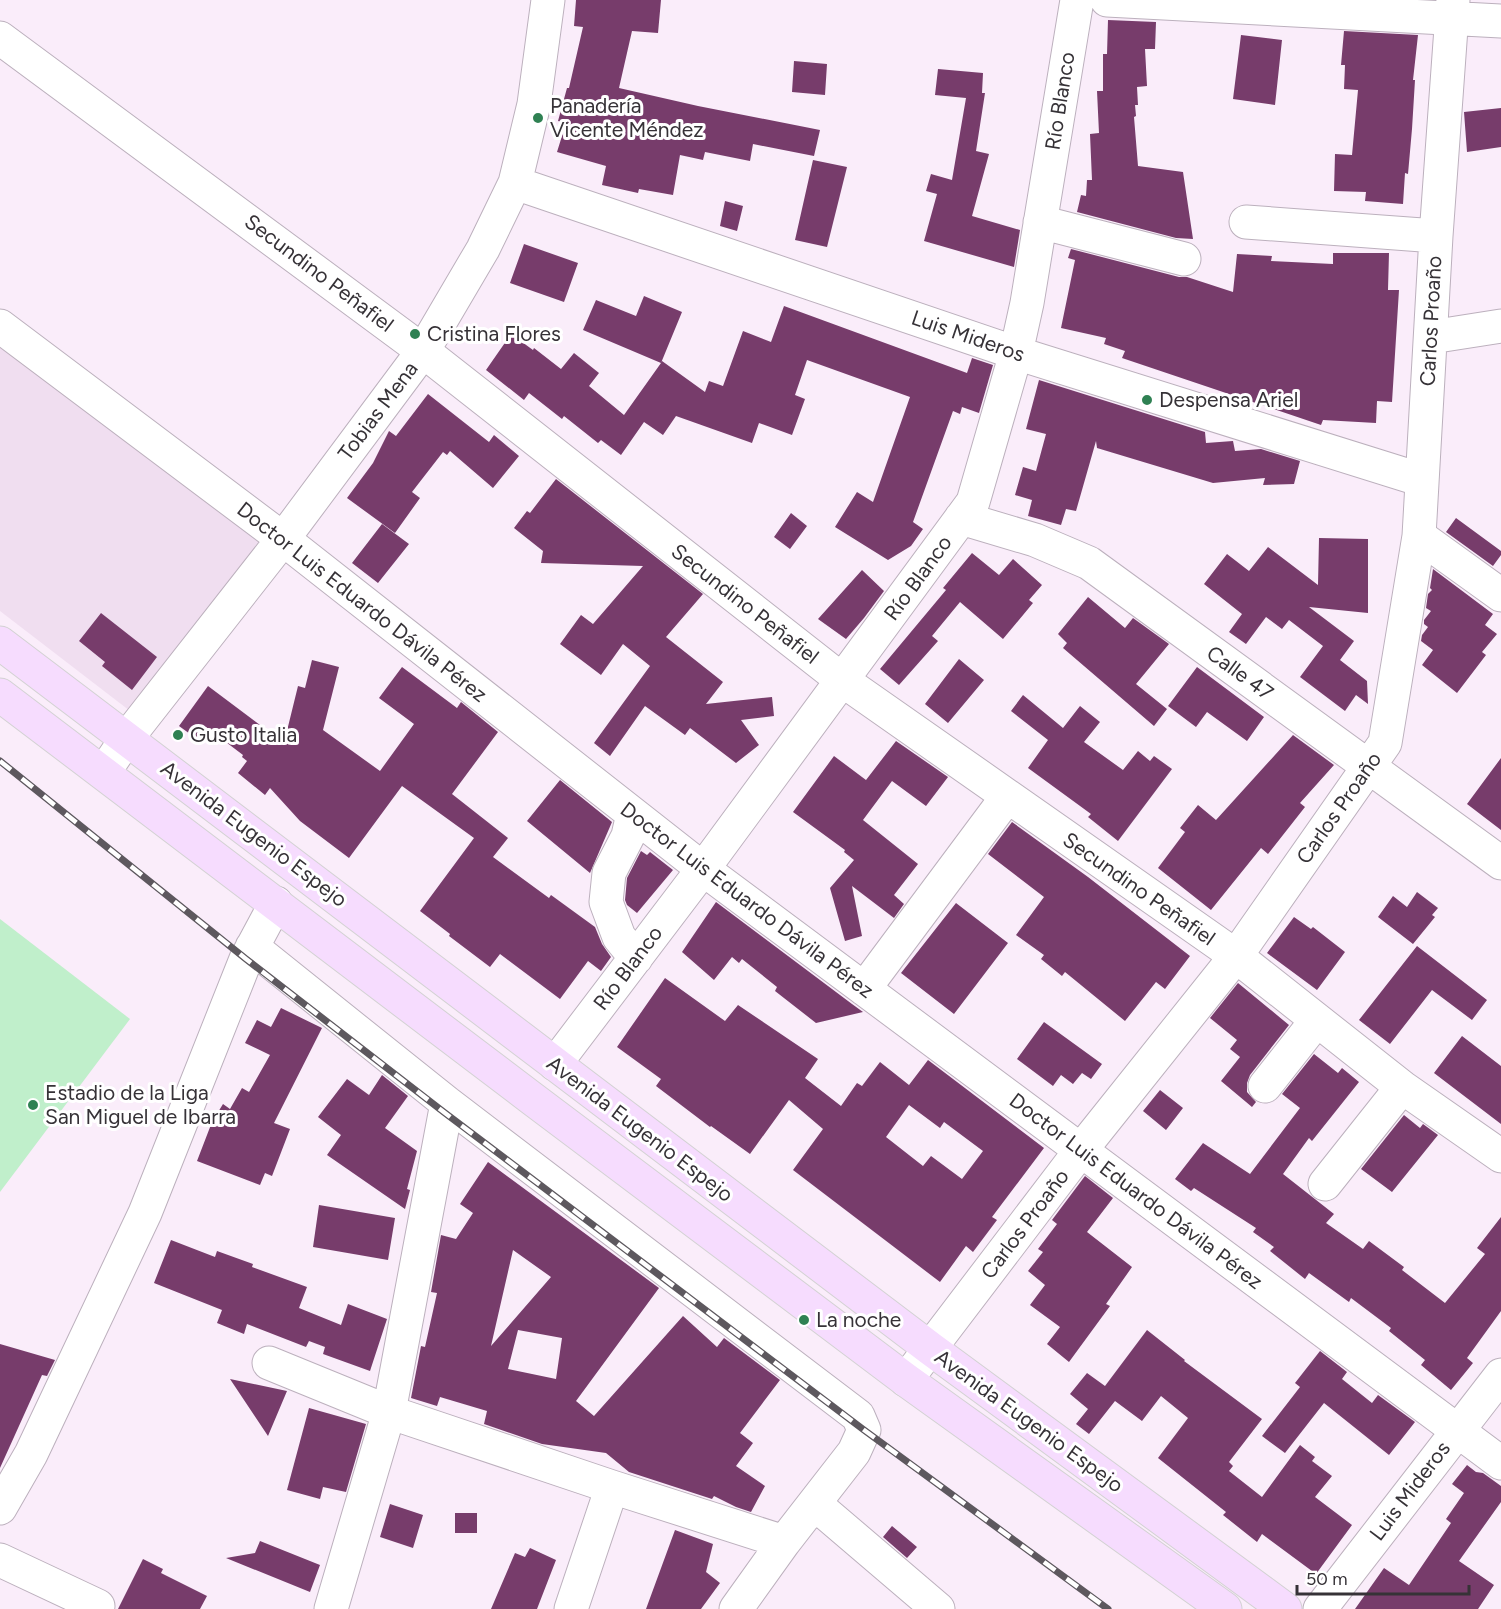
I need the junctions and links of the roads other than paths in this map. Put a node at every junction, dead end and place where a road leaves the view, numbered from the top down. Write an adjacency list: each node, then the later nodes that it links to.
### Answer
1 (548, 0): 7 (street, Tobias Mena)
2 (1077, 0): 8 (street, Río Blanco)
3 (1107, 0): 4 (street)
4 (1453, 9): 5 (street); 10 (street, Carlos Proaño)
5 (1501, 21)
6 (0, 38): 15 (street, Secundino Peñafiel)
7 (515, 183): 15 (street, Tobias Mena); 16 (street, Luis Mideros)
8 (1040, 222): 11 (street); 16 (street, Río Blanco)
9 (1246, 222): 10 (street)
10 (1436, 236): 14 (street, Carlos Proaño)
11 (1184, 259)
12 (0, 326): 20 (street, Doctor Luis Eduardo Dávila Pérez)
13 (1501, 326): 14 (street)
14 (1431, 337): 17 (street, Carlos Proaño)
15 (423, 351): 20 (street, Tobias Mena); 23 (street, Secundino Peñafiel)
16 (1016, 352): 17 (street, Luis Mideros); 18 (street, Río Blanco)
17 (1422, 480): 19 (street, Carlos Proaño)
18 (961, 518): 23 (street, Río Blanco); 26 (street, Calle 47)
19 (1419, 536): 21 (street); 26 (street, Carlos Proaño)
20 (283, 539): 25 (street, Tobias Mena); 29 (street, Doctor Luis Eduardo Dávila Pérez)
21 (1501, 595)
22 (0, 643): 25 (main road, Avenida Eugenio Espejo)
23 (842, 680): 28 (street, Secundino Peñafiel); 31 (street, Río Blanco)
24 (0, 695): 27 (main road, Avenida Eugenio Espejo)
25 (127, 738): 27 (street, Tobias Mena); 38 (main road, Avenida Eugenio Espejo)
26 (1368, 766): 30 (street, Calle 47); 34 (street, Carlos Proaño)
27 (104, 772): 32 (main road, Avenida Eugenio Espejo)
28 (1007, 797): 34 (street, Secundino Peñafiel); 36 (street)
29 (633, 814): 31 (street, Doctor Luis Eduardo Dávila Pérez); 35 (street)
30 (1501, 863)
31 (703, 869): 35 (street, Río Blanco); 36 (street, Doctor Luis Eduardo Dávila Pérez)
32 (276, 903): 33 (street); 48 (main road, Avenida Eugenio Espejo)
33 (252, 947): 41 (street); 53 (street)
34 (1236, 956): 37 (street, Secundino Peñafiel); 42 (street, Carlos Proaño)
35 (636, 958): 38 (street, Río Blanco)
36 (864, 989): 42 (street, Doctor Luis Eduardo Dávila Pérez)
37 (1317, 1020): 39 (street); 40 (street, Secundino Peñafiel)
38 (555, 1064): 45 (main road, Avenida Eugenio Espejo)
39 (1265, 1086)
40 (1402, 1087): 43 (street, Secundino Peñafiel); 44 (street)
41 (447, 1103): 49 (street); 54 (street)
42 (1081, 1150): 45 (street, Carlos Proaño); 50 (street, Doctor Luis Eduardo Dávila Pérez)
43 (1501, 1155)
44 (1325, 1184)
45 (931, 1349): 48 (street, Carlos Proaño); 63 (main road, Avenida Eugenio Espejo)
46 (269, 1363): 49 (street)
47 (1501, 1375): 50 (street, Luis Mideros)
48 (906, 1380): 62 (main road, Avenida Eugenio Espejo)
49 (389, 1412): 52 (street); 58 (street)
50 (1457, 1430): 51 (street, Doctor Luis Eduardo Dávila Pérez); 64 (street, Luis Mideros)
51 (1501, 1463)
52 (612, 1487): 55 (street); 59 (street)
53 (5, 1489)
54 (815, 1504): 55 (street); 61 (street)
55 (784, 1542): 60 (street)
56 (0, 1560): 57 (street)
57 (98, 1606)
58 (331, 1609)
59 (571, 1609)
60 (736, 1609)
61 (938, 1609)
62 (1225, 1609)
63 (1285, 1609)
64 (1320, 1609)

